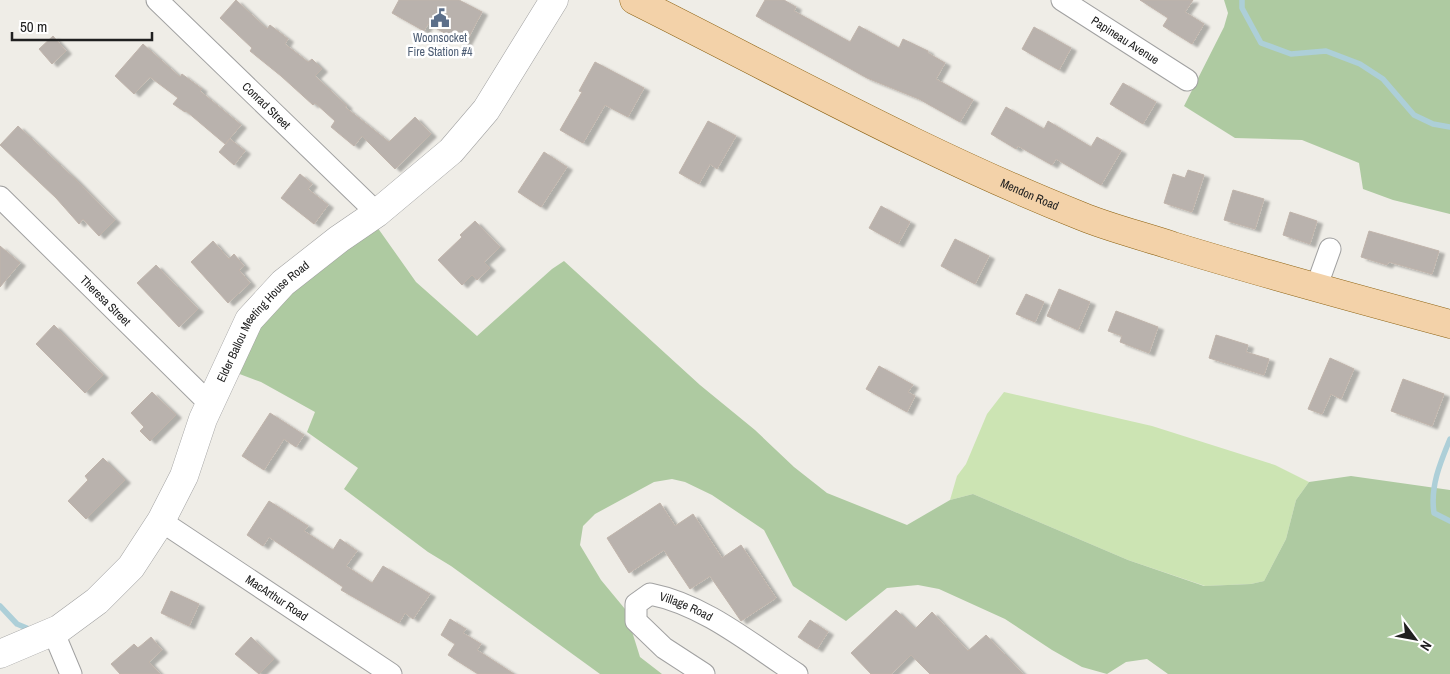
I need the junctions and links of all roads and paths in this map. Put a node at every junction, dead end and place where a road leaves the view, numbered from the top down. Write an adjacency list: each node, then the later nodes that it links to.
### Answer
1 (157, 0): 7 (street, Conrad Street)
2 (554, 0): 7 (street, Elder Ballou Meeting House Road)
3 (634, 0): 9 (main road, Mendon Road)
4 (1062, 0): 5 (street, Papineau Avenue)
5 (1187, 80)
6 (0, 197): 11 (street, Theresa Street)
7 (377, 213): 11 (street, Elder Ballou Meeting House Road)
8 (1330, 248): 9 (street)
9 (1316, 288): 10 (main road, Mendon Road)
10 (1450, 324)
11 (210, 404): 12 (street, Elder Ballou Meeting House Road)
12 (161, 521): 13 (street, Elder Ballou Meeting House Road); 16 (street, MacArthur Road)
13 (53, 631): 14 (street, Elder Ballou Meeting House Road); 15 (street)
14 (0, 654)
15 (71, 674)
16 (391, 674)
17 (704, 674): 18 (street, Village Road)
18 (797, 674)

